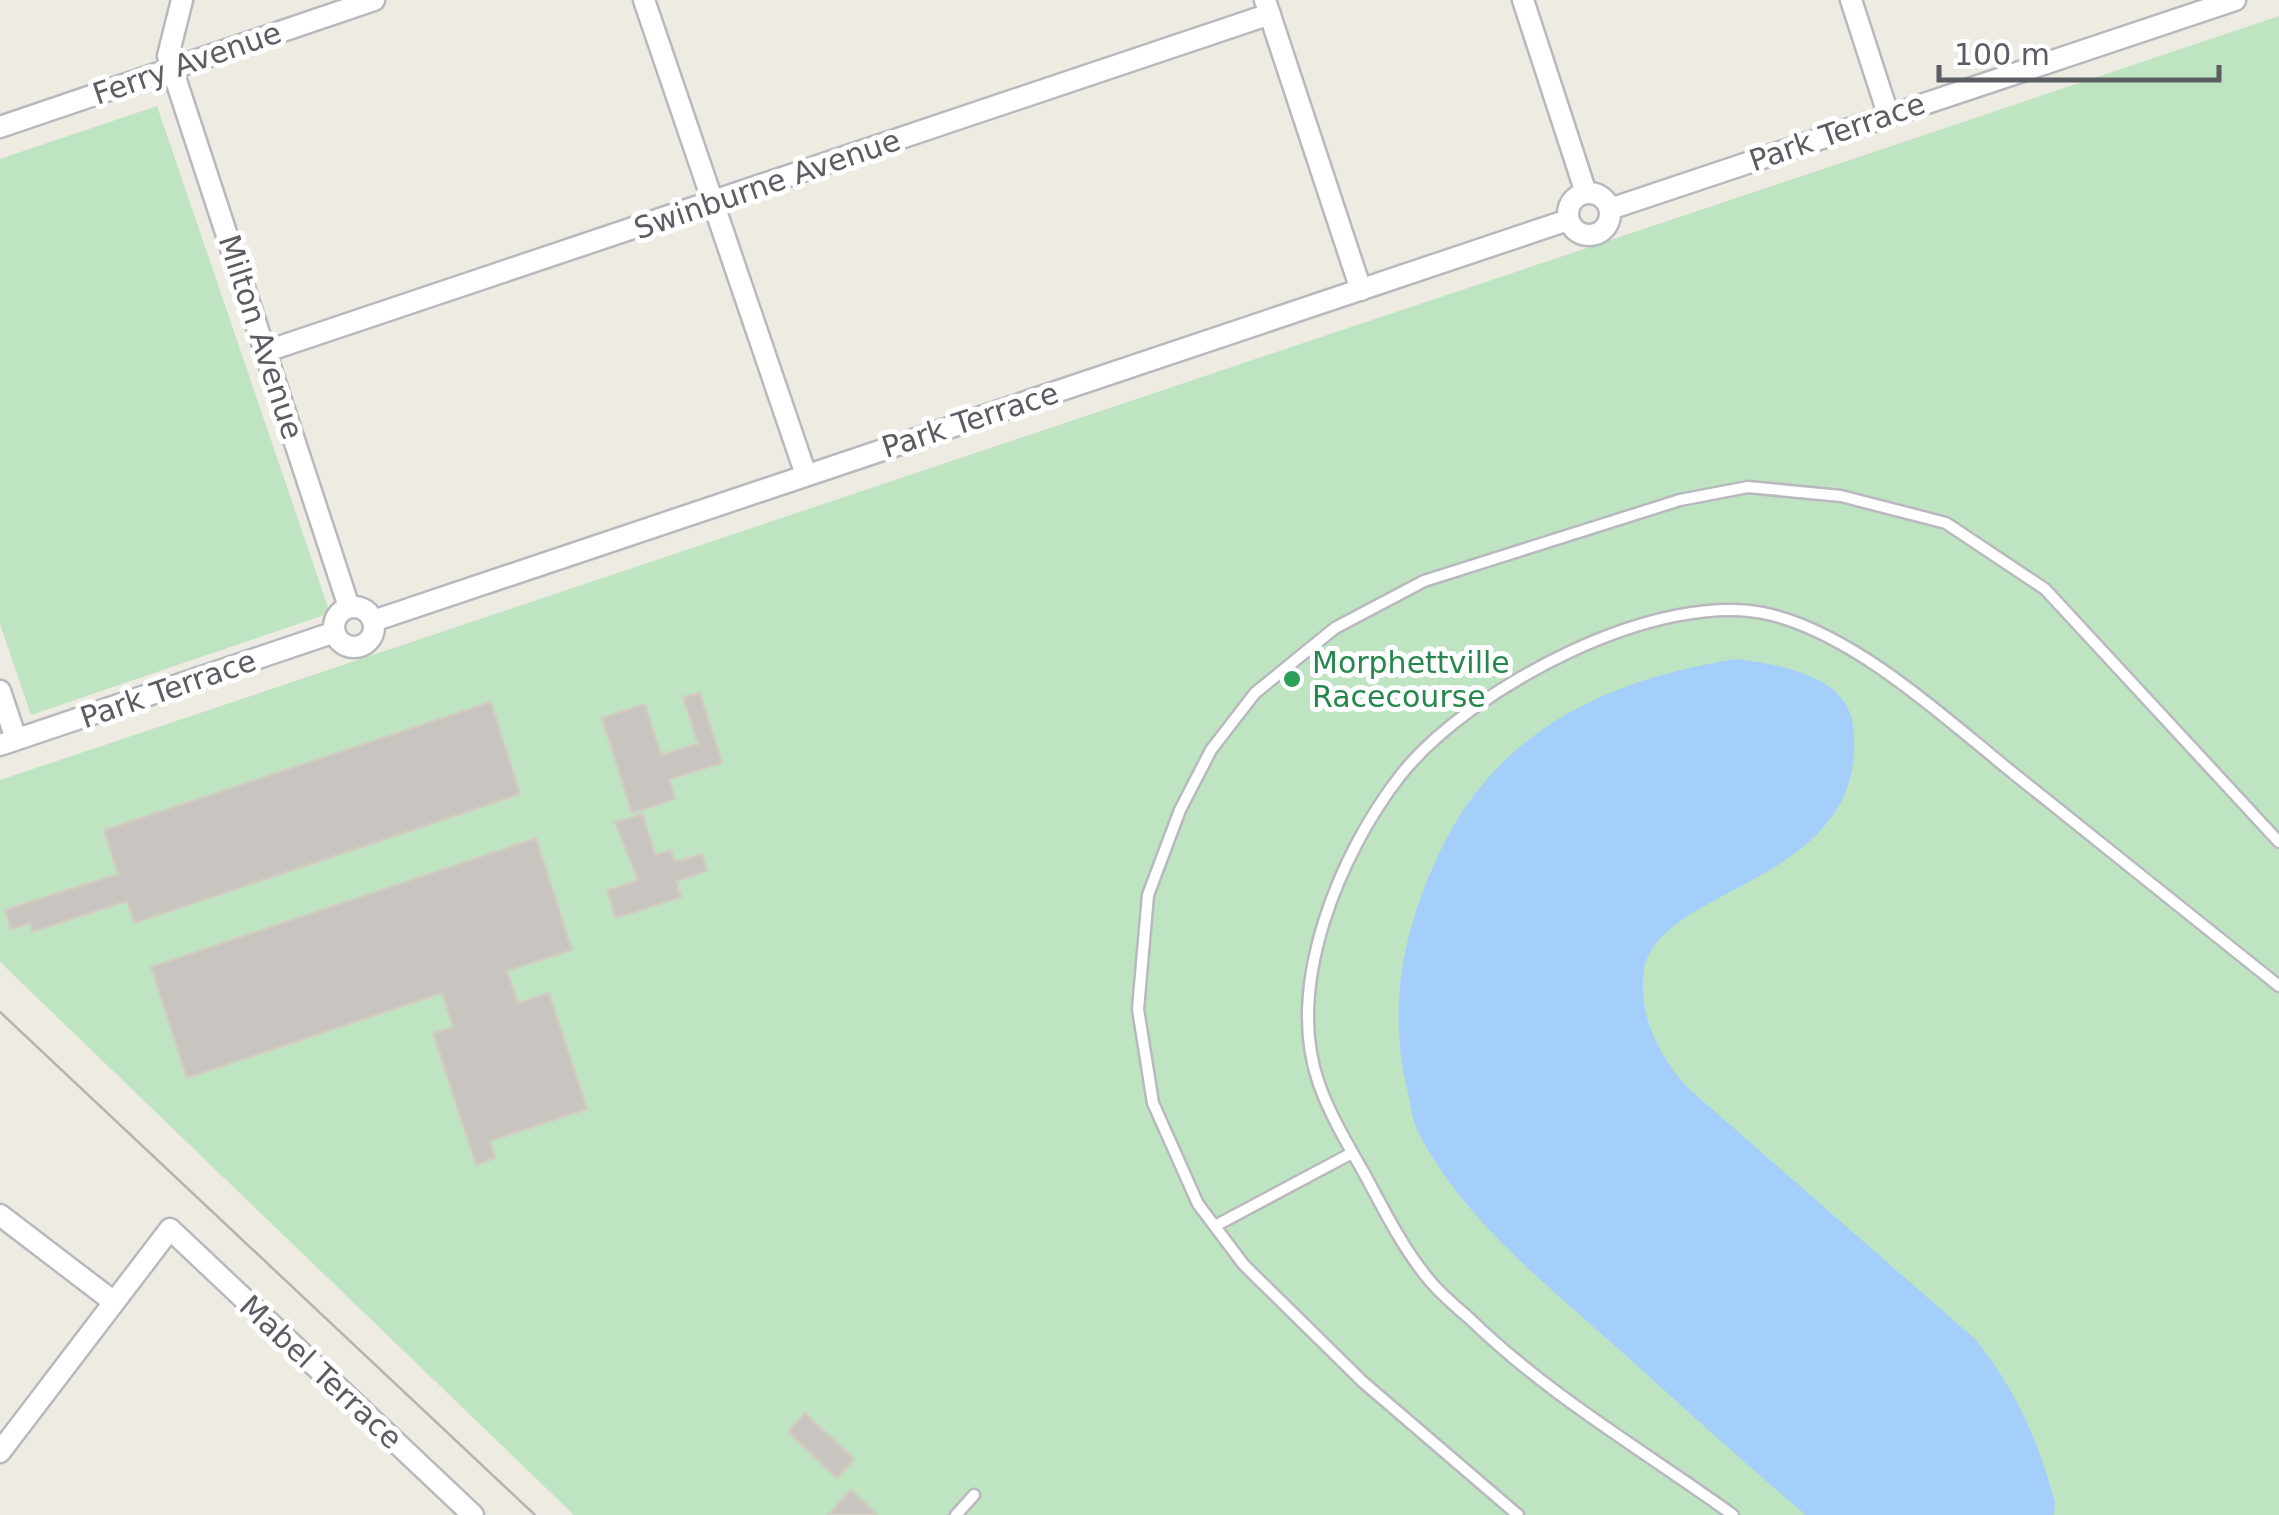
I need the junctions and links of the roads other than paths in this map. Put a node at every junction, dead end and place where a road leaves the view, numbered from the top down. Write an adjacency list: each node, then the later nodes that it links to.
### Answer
1 (182, 0): 8 (street)
2 (374, 0): 8 (street, Ferry Avenue)
3 (644, 0): 12 (street)
4 (1523, 0): 11 (street)
5 (1851, 0): 9 (street)
6 (2235, 0): 9 (street, Park Terrace)
7 (1267, 7): 12 (street, Swinburne Avenue); 15 (street)
8 (172, 66): 10 (street, Ferry Avenue); 16 (street, Milton Avenue)
9 (1888, 114): 13 (street, Park Terrace)
10 (0, 127)
11 (1586, 192): 13 (street); 14 (street)
12 (711, 203): 16 (street, Swinburne Avenue); 17 (street)
13 (1610, 208): 14 (street)
14 (1568, 220): 15 (street, Park Terrace)
15 (1361, 290): 17 (street, Park Terrace)
16 (264, 352): 18 (street, Milton Avenue)
17 (806, 474): 19 (street, Park Terrace)
18 (349, 607): 19 (street); 20 (street)
19 (373, 621): 20 (street)
20 (336, 632): 22 (street, Park Terrace)
21 (0, 691): 22 (street)
22 (8, 742)
23 (2279, 842): 27 (lane)
24 (2279, 986): 25 (lane)
25 (1352, 1153): 27 (lane); 34 (lane)
26 (0, 1215): 28 (street)
27 (1215, 1226): 33 (lane)
28 (114, 1302): 29 (street); 31 (street, Mabel Terrace)
29 (0, 1452)
30 (974, 1495): 32 (lane)
31 (473, 1515)
32 (956, 1515)
33 (1518, 1515)
34 (1733, 1515)

